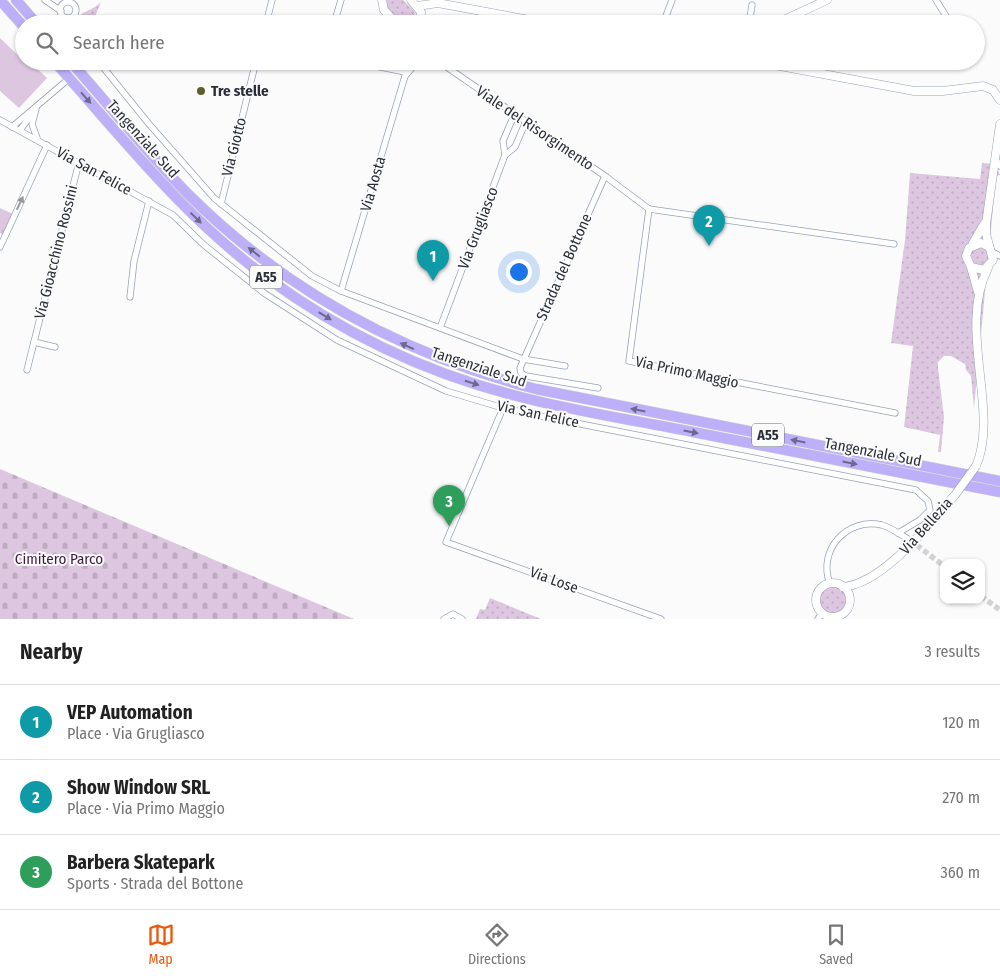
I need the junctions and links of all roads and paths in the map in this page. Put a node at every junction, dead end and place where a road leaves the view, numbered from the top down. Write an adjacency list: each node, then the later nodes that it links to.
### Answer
1 (16, 0): 15 (highway)
2 (272, 0): 18 (street)
3 (341, 0): 19 (street)
4 (382, 0): 20 (street)
5 (672, 0): 23 (street)
6 (827, 0): 25 (street)
7 (936, 0): 26 (street)
8 (46, 1): 10 (street); 14 (street)
9 (1, 2): 27 (highway)
10 (66, 3): 14 (street); 17 (street)
11 (416, 3): 12 (street)
12 (438, 3): 21 (street); 22 (street)
13 (752, 5): 24 (street)
14 (60, 12): 16 (street)
15 (29, 15)
16 (62, 15)
17 (74, 15)
18 (268, 15)
19 (337, 15)
20 (389, 15)
21 (424, 15)
22 (503, 15)
23 (666, 15)
24 (750, 15)
25 (794, 15)
26 (945, 15)
27 (15, 17)
28 (62, 70): 76 (highway, Tangenziale Sud / A55, one-way to 76)
29 (78, 70): 75 (highway, Tangenziale Sud / A55, one-way to 29)
30 (105, 70): 53 (street)
31 (254, 70): 53 (street, Via Giotto)
32 (389, 70): 36 (street)
33 (408, 70): 36 (street, Via Aosta)
34 (449, 70): 40 (street, Viale del Risorgimento)
35 (801, 70): 38 (street)
36 (405, 74): 63 (street, Via Aosta)
37 (65, 82): 39 (street)
38 (1000, 100)
39 (37, 107): 44 (street); 45 (street); 46 (street, Via San Felice)
40 (515, 114): 42 (street, Viale del Risorgimento); 48 (street, Via Grugliasco)
41 (0, 120): 44 (street, Via San Felice)
42 (526, 121): 48 (street, Via Grugliasco); 51 (street, Viale del Risorgimento)
43 (1000, 124): 50 (street)
44 (12, 126): 45 (street, Via San Felice)
45 (20, 130): 46 (street, Via San Felice)
46 (38, 140): 47 (street, Via San Felice)
47 (47, 145): 49 (street, Via San Felice); 58 (street, one-way to 47)
48 (505, 156): 66 (street, Via Grugliasco)
49 (79, 162): 52 (street, Via San Felice); 67 (street, Via Gioacchino Rossini)
50 (998, 162): 55 (street)
51 (605, 176): 54 (street); 69 (street, Strada del Bottone)
52 (149, 201): 65 (street, Via San Felice); 73 (street, Via San Felice)
53 (221, 204): 63 (street)
54 (649, 209): 56 (street); 74 (street, Via Primo Maggio)
55 (987, 215): 57 (street); 59 (street)
56 (894, 244)
57 (972, 245): 59 (street); 62 (street)
58 (0, 247)
59 (994, 251): 61 (street)
60 (1000, 261): 61 (street)
61 (990, 266): 62 (street); 64 (street)
62 (971, 268): 64 (street)
63 (341, 292): 66 (street)
64 (978, 294): 79 (street, Via Bellezia, bridge)
65 (130, 297)
66 (440, 328): 69 (street)
67 (34, 342): 68 (street); 71 (street, Via Gioacchino Rossini)
68 (55, 347)
69 (523, 359): 70 (street); 72 (street)
70 (565, 366)
71 (27, 370)
72 (598, 388)
73 (503, 408): 77 (street, Via San Felice); 87 (street, Via Lose)
74 (895, 412)
75 (1000, 481)
76 (1000, 492)
77 (898, 533): 78 (street); 80 (street)
78 (910, 540)
79 (868, 577): 81 (street, Via Bellezia); 82 (street, Via Bellezia)
80 (830, 584): 81 (street); 83 (street, Via Bellezia)
81 (842, 587): 82 (street)
82 (849, 599): 84 (street, Via Bellezia)
83 (822, 616): 84 (street, Via Bellezia)
84 (841, 616)
85 (444, 619): 86 (street)
86 (462, 619)
87 (661, 619)

